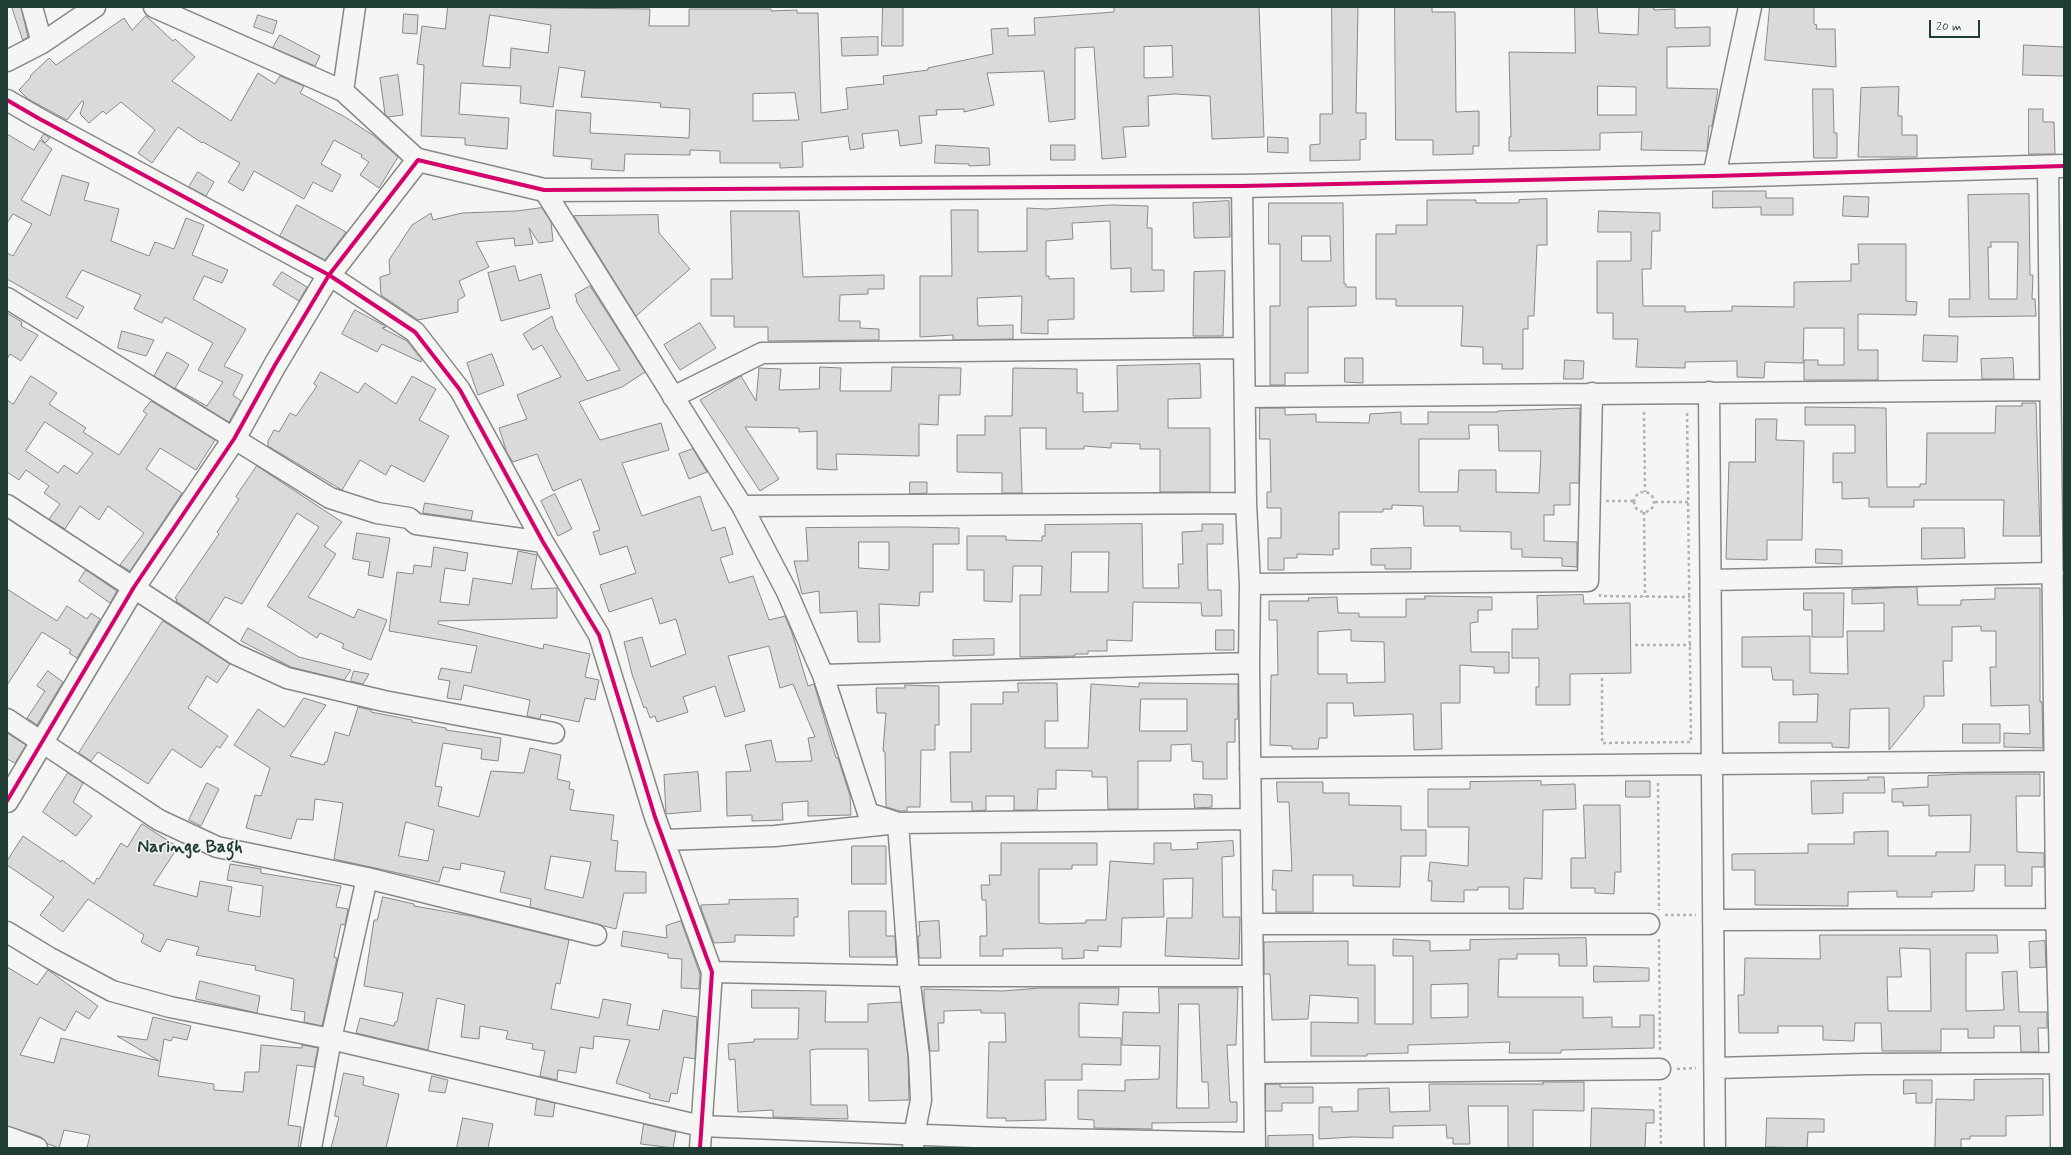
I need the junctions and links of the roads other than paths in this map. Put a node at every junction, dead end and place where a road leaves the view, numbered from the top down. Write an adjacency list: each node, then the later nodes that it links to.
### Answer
1 (32, 7): 6 (street)
2 (95, 7): 6 (street)
3 (154, 7): 8 (street)
4 (355, 7): 8 (street)
5 (1750, 7): 12 (street)
6 (42, 43): 7 (street)
7 (7, 61)
8 (343, 91): 10 (street)
9 (7, 100): 15 (street)
10 (418, 160): 14 (street); 15 (street)
11 (2056, 166): 12 (street); 17 (street)
12 (1714, 176): 13 (street)
13 (1242, 186): 14 (street); 18 (street)
14 (544, 190): 22 (street)
15 (329, 275): 24 (street); 29 (street)
16 (7, 298): 24 (street)
17 (2057, 338): 19 (street)
18 (1244, 348): 22 (street); 23 (street)
19 (2049, 390): 20 (street); 25 (street)
20 (1709, 392): 21 (street); 31 (street)
21 (1592, 393): 23 (street); 32 (street)
22 (673, 396): 28 (street)
23 (1245, 397): 26 (street)
24 (234, 439): 29 (street); 33 (street)
25 (2058, 499): 30 (street)
26 (1246, 503): 28 (street); 32 (street)
27 (7, 505): 33 (street)
28 (742, 506): 36 (street)
29 (543, 542): 47 (street)
30 (2053, 573): 31 (street); 34 (street)
31 (1711, 580): 41 (street)
32 (1250, 584): 35 (street)
33 (134, 587): 38 (street); 39 (street)
34 (2058, 653): 40 (street)
35 (1249, 663): 36 (street); 42 (street)
36 (823, 675): 46 (street)
37 (7, 719): 39 (street)
38 (554, 733)
39 (43, 742): 43 (street); 48 (street)
40 (2055, 760): 41 (street); 45 (street)
41 (1713, 763): 42 (street); 49 (street)
42 (1250, 768): 44 (street)
43 (7, 801)
44 (1251, 819): 46 (street); 51 (street)
45 (2060, 819): 50 (street)
46 (898, 823): 47 (street); 57 (street)
47 (664, 840): 55 (street)
48 (367, 878): 54 (street); 59 (street)
49 (1706, 918): 50 (street); 61 (street)
50 (2057, 920): 56 (street)
51 (1253, 924): 52 (street); 58 (street)
52 (1654, 931)
53 (7, 932): 59 (street)
54 (596, 935)
55 (712, 972): 57 (street); 65 (street)
56 (2061, 975): 60 (street)
57 (909, 976): 58 (street); 67 (street)
58 (1252, 976): 63 (street)
59 (331, 1039): 65 (street); 70 (street)
60 (2059, 1063): 61 (street); 64 (street)
61 (1708, 1068): 72 (street)
62 (1660, 1069): 63 (street)
63 (1254, 1073): 68 (street)
64 (2062, 1124): 73 (street)
65 (701, 1126): 67 (street); 71 (street)
66 (7, 1137): 69 (street)
67 (914, 1142): 68 (street)
68 (1255, 1145)
69 (37, 1148)
70 (311, 1148)
71 (700, 1148)
72 (1715, 1148)
73 (2061, 1148)

